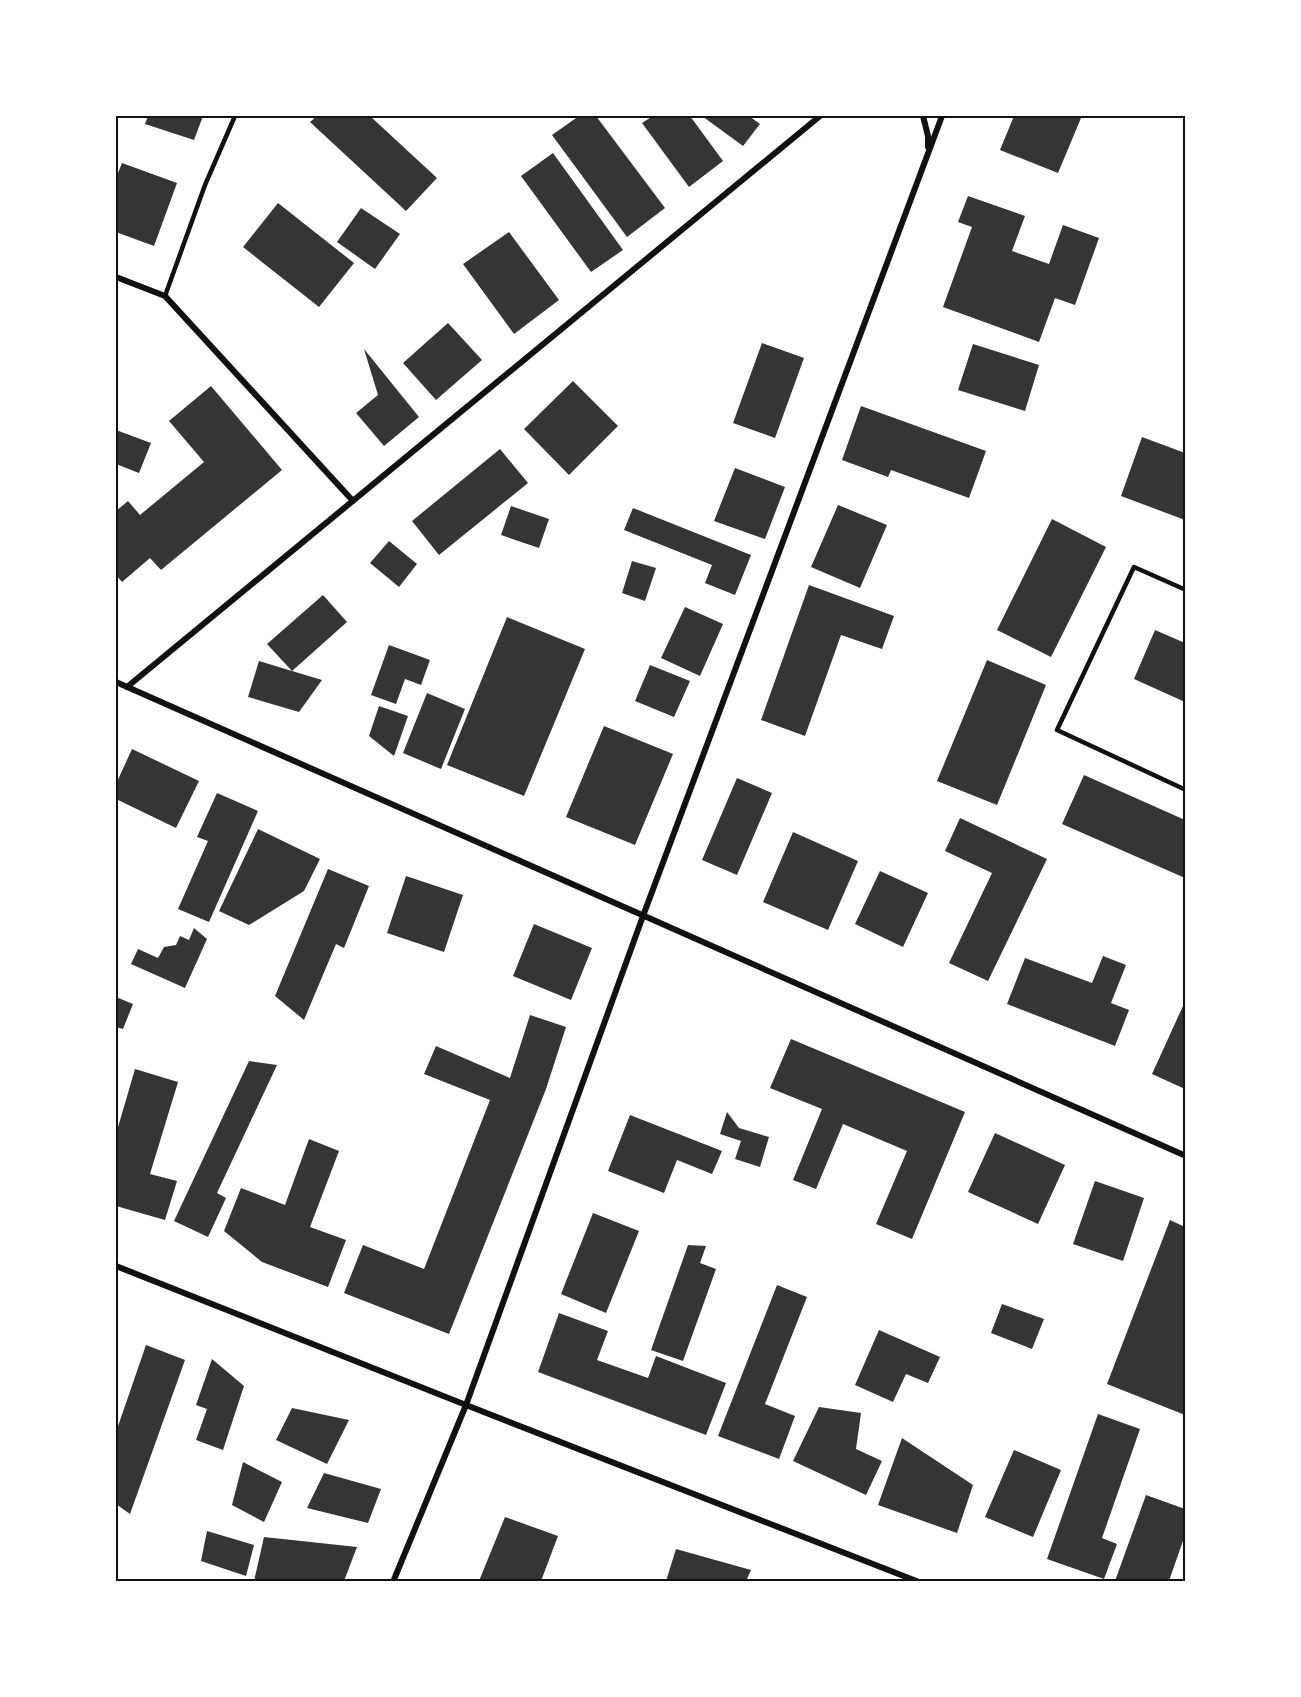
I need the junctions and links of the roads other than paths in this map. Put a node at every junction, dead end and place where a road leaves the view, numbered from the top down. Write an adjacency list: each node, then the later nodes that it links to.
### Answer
1 (236, 116): 7 (lane)
2 (820, 116): 8 (street)
3 (923, 116): 5 (street)
4 (942, 116): 5 (street)
5 (929, 153): 13 (street)
6 (116, 277): 7 (street)
7 (165, 296): 8 (street)
8 (353, 501): 11 (street)
9 (1185, 590): 12 (lane)
10 (116, 682): 11 (street)
11 (127, 687): 13 (street)
12 (1185, 790)
13 (643, 916): 14 (street); 16 (street)
14 (1185, 1156)
15 (116, 1266): 16 (street)
16 (466, 1405): 17 (street); 18 (street)
17 (393, 1581)
18 (919, 1581)

